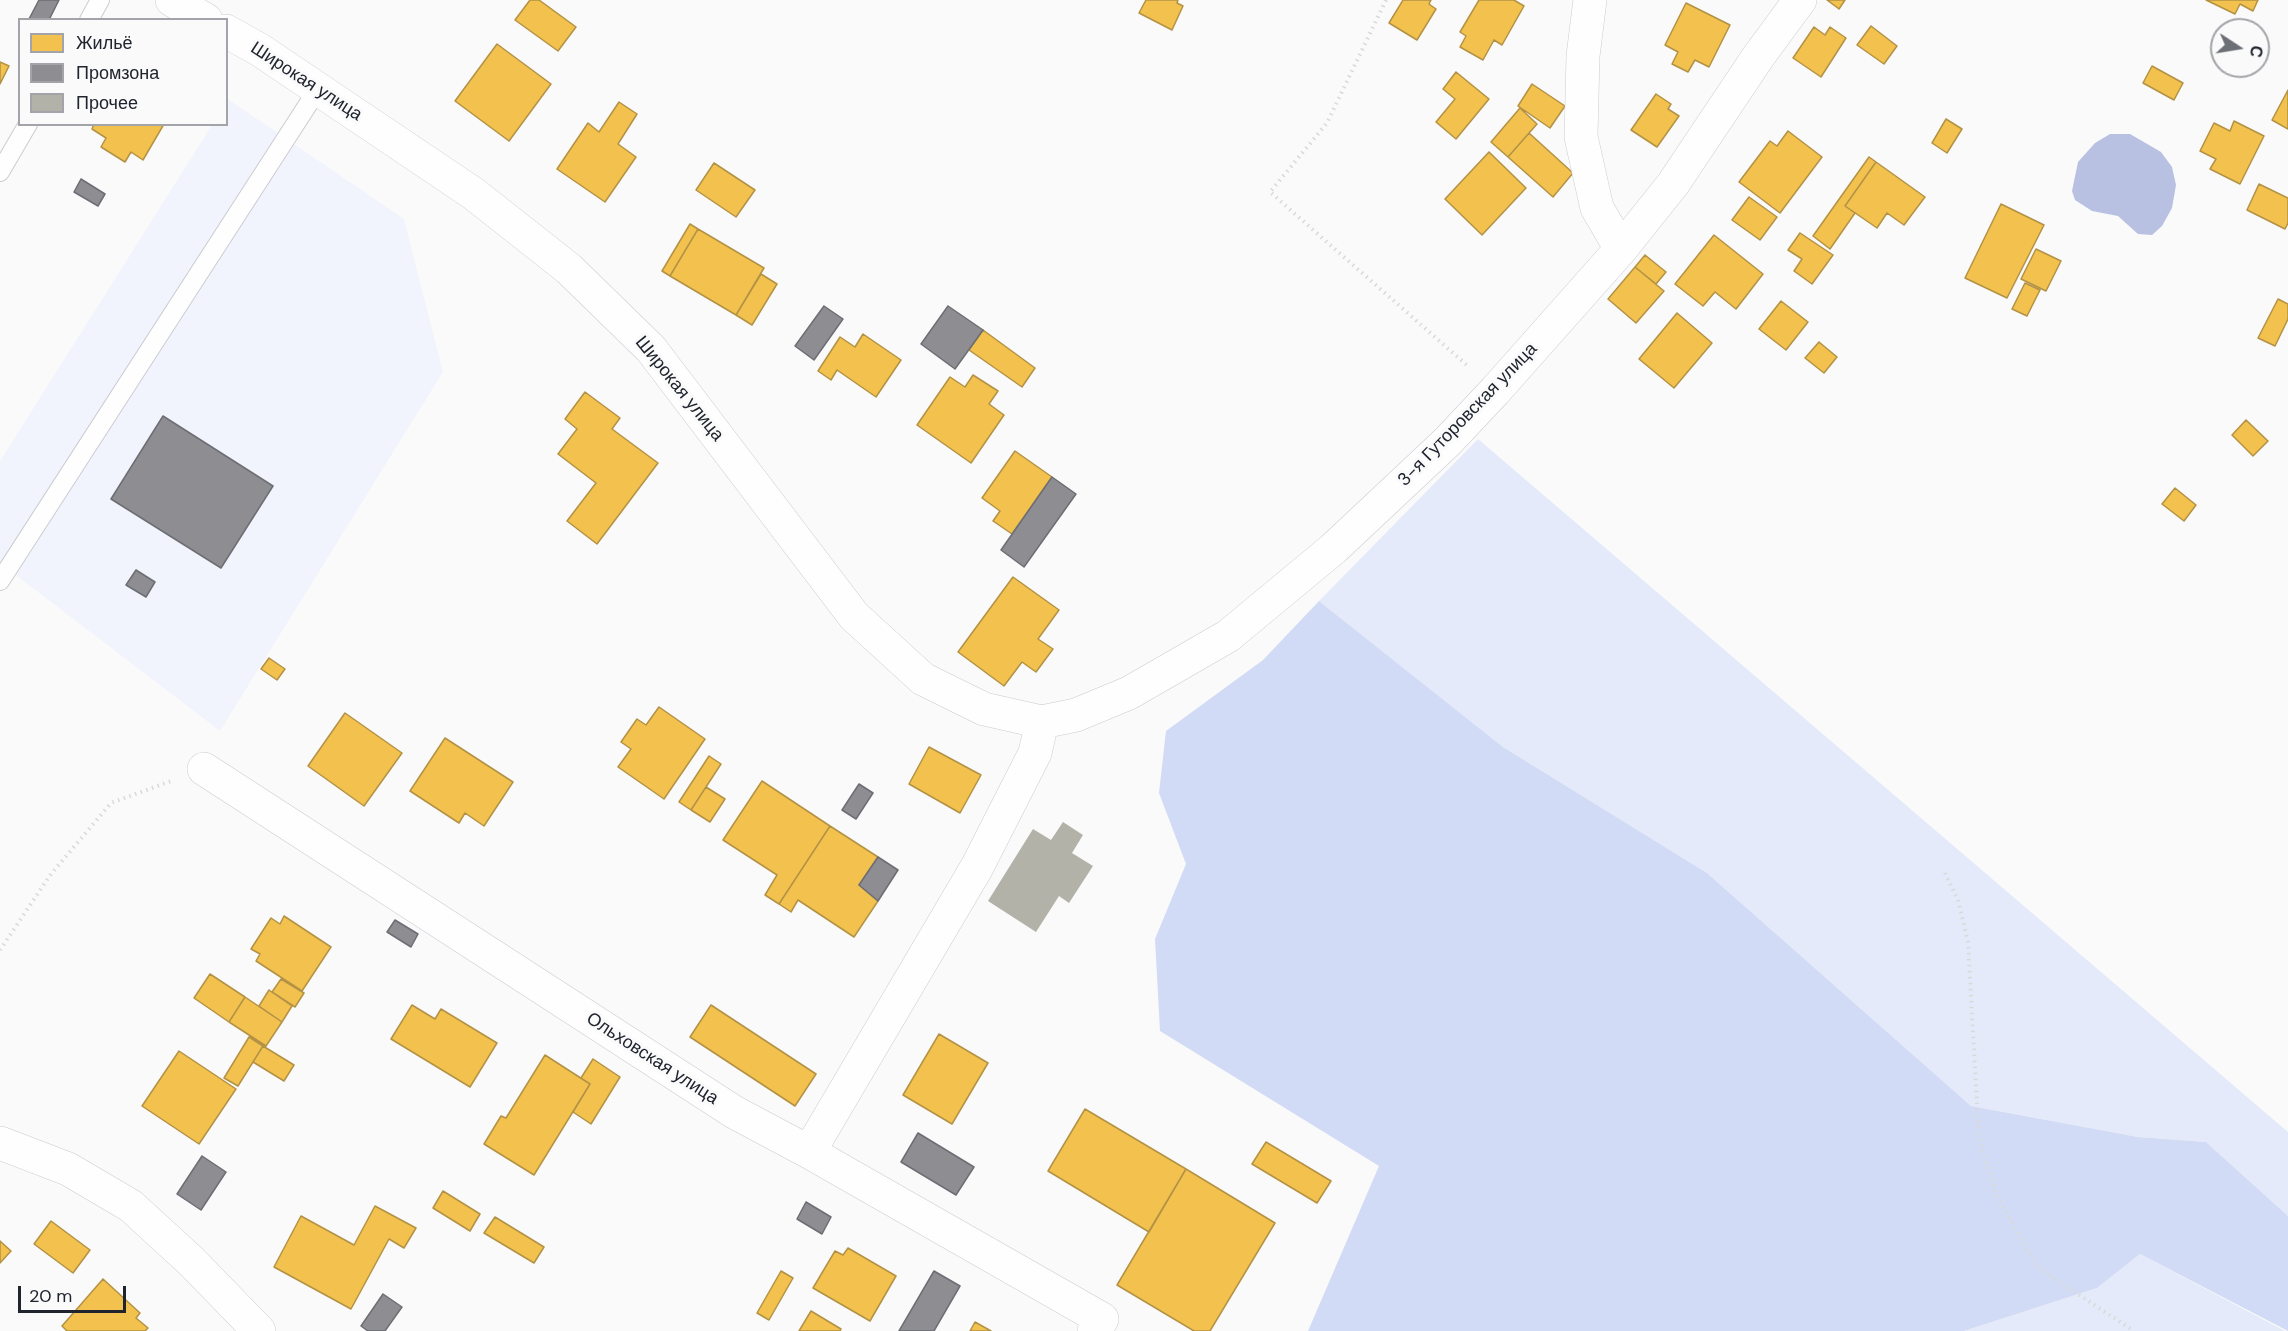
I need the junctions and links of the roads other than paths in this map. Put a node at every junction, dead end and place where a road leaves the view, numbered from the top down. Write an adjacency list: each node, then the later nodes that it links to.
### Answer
1 (100, 0): 5 (lane)
2 (172, 0): 6 (street)
3 (1590, 0): 11 (street)
4 (1800, 0): 11 (street, 3-я Гуторовская улица)
5 (90, 18)
6 (203, 18)
7 (228, 32): 8 (street, Широкая улица)
8 (318, 89): 12 (lane); 13 (street, Широкая улица)
9 (27, 126): 10 (lane)
10 (0, 172)
11 (1621, 249): 13 (street, 3-я Гуторовская улица)
12 (0, 581)
13 (1042, 722): 16 (street)
14 (204, 769): 16 (street, Ольховская улица)
15 (0, 1143): 17 (street)
16 (810, 1152): 18 (street, Ольховская улица)
17 (259, 1331)
18 (1095, 1331)

